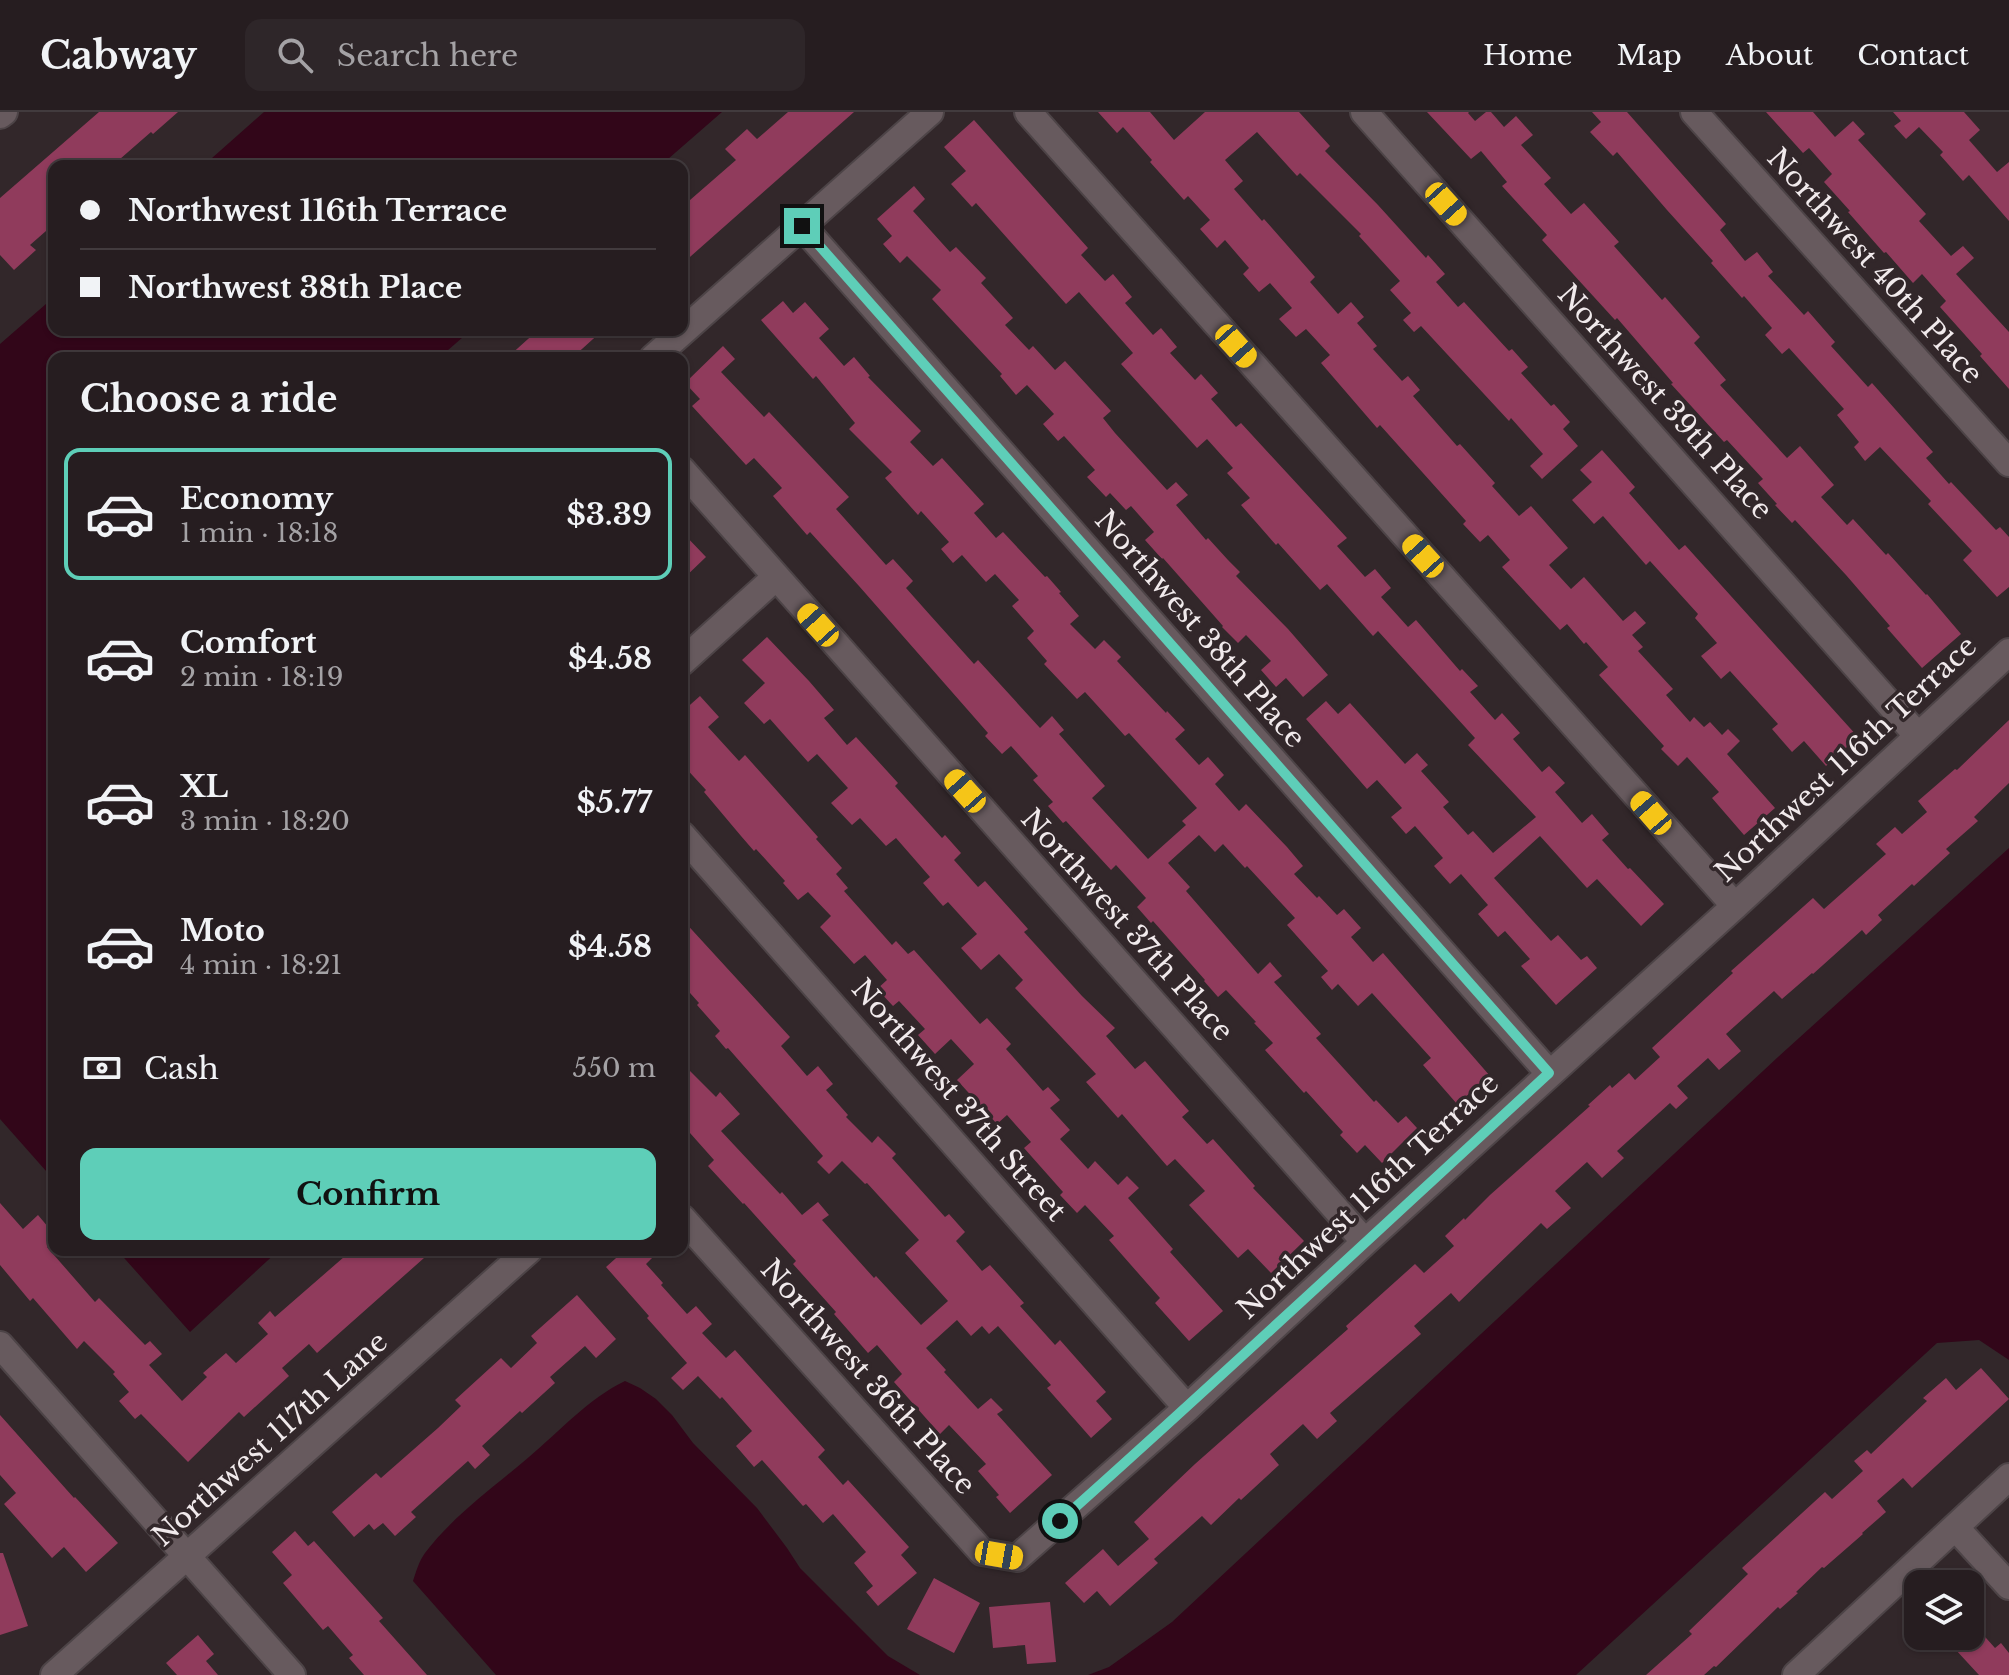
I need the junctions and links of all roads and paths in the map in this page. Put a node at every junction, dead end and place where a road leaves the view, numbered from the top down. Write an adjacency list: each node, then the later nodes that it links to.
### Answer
1 (930, 112): 5 (street)
2 (1028, 112): 16 (street)
3 (1364, 112): 14 (street, Northwest 39th Place)
4 (1694, 112): 9 (street, Northwest 40th Place)
5 (802, 226): 6 (street); 17 (street, Northwest 38th Place)
6 (688, 327)
7 (678, 336): 8 (street)
8 (660, 352)
9 (2009, 463)
10 (688, 477): 11 (street, Northwest 37th Place)
11 (776, 577): 13 (street); 19 (street, Northwest 37th Place)
12 (2009, 652): 14 (street, Northwest 116th Terrace)
13 (688, 657)
14 (1918, 736): 16 (street, Northwest 116th Terrace)
15 (688, 842): 22 (street, Northwest 37th Street)
16 (1735, 906): 17 (street, Northwest 116th Terrace)
17 (1549, 1073): 19 (street, Northwest 116th Terrace)
18 (688, 1225): 26 (street, Northwest 36th Place)
19 (1365, 1242): 22 (street, Northwest 116th Terrace)
20 (522, 1256): 25 (street, Northwest 117th Lane)
21 (0, 1345): 25 (street)
22 (1187, 1408): 26 (street, Northwest 116th Terrace)
23 (2009, 1477): 24 (street)
24 (1955, 1527): 27 (street); 30 (street)
25 (187, 1556): 28 (street, Northwest 117th Lane); 29 (street)
26 (1017, 1558)
27 (2009, 1586)
28 (54, 1675)
29 (292, 1675)
30 (1796, 1675)

